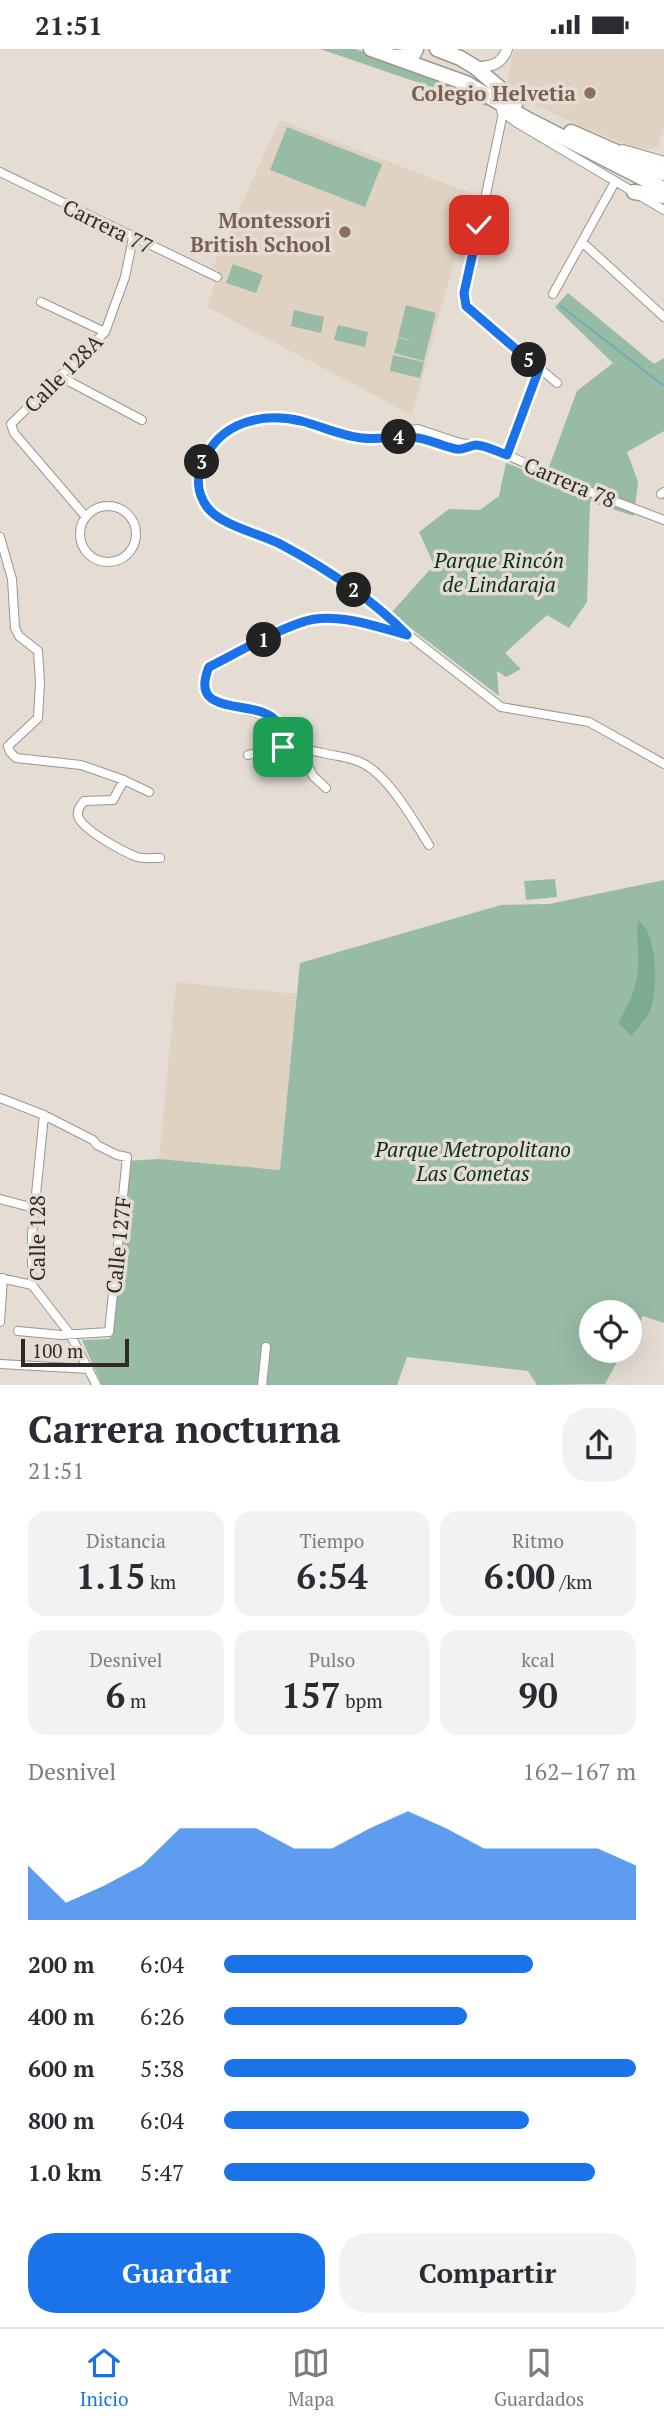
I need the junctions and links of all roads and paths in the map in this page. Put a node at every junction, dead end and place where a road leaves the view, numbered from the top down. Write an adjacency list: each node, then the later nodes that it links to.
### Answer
1 (371, 49): 5 (highway)
2 (416, 49): 5 (highway)
3 (437, 49): 6 (highway)
4 (507, 49): 6 (street)
5 (394, 57): 7 (highway)
6 (475, 67): 9 (highway)
7 (488, 95): 8 (street); 14 (highway)
8 (503, 113): 13 (street); 25 (street)
9 (604, 146): 10 (street); 12 (highway)
10 (664, 161)
11 (0, 172): 18 (street, Carrera 77)
12 (664, 173)
13 (615, 181): 15 (street); 19 (street)
14 (664, 189)
15 (634, 192): 16 (highway); 17 (street)
16 (664, 196)
17 (664, 210)
18 (133, 238): 20 (street, Carrera 77); 24 (street, Calle 128A)
19 (582, 242): 21 (street); 23 (street)
20 (217, 277)
21 (553, 294)
22 (41, 302): 24 (street)
23 (664, 317)
24 (105, 332): 26 (street, Calle 128A)
25 (539, 369): 27 (street); 29 (street)
26 (60, 376): 28 (street); 30 (street, Calle 128A)
27 (557, 383)
28 (142, 420)
29 (507, 455): 31 (street, Carrera 78); 33 (street, Carrera 78)
30 (86, 517): 30 (street)
31 (664, 520)
32 (0, 537): 37 (street)
33 (407, 635): 34 (street); 36 (street)
34 (299, 748): 35 (street); 38 (street); 40 (street)
35 (248, 755)
36 (664, 764)
37 (124, 780): 39 (street); 41 (street)
38 (326, 788)
39 (149, 792)
40 (429, 845)
41 (160, 858)
42 (0, 1098): 43 (street)
43 (44, 1115): 45 (street, Calle 128); 50 (street, Calle 127F)
44 (0, 1199): 45 (street)
45 (34, 1208): 47 (street, Calle 128)
46 (1, 1278): 47 (street); 48 (street)
47 (32, 1286): 50 (street, Calle 128)
48 (0, 1322)
49 (18, 1331): 50 (street)
50 (70, 1334): 53 (street, Calle 128)
51 (266, 1347): 55 (street)
52 (0, 1364): 53 (street)
53 (89, 1369): 54 (street, Calle 128)
54 (97, 1385)
55 (262, 1385)

